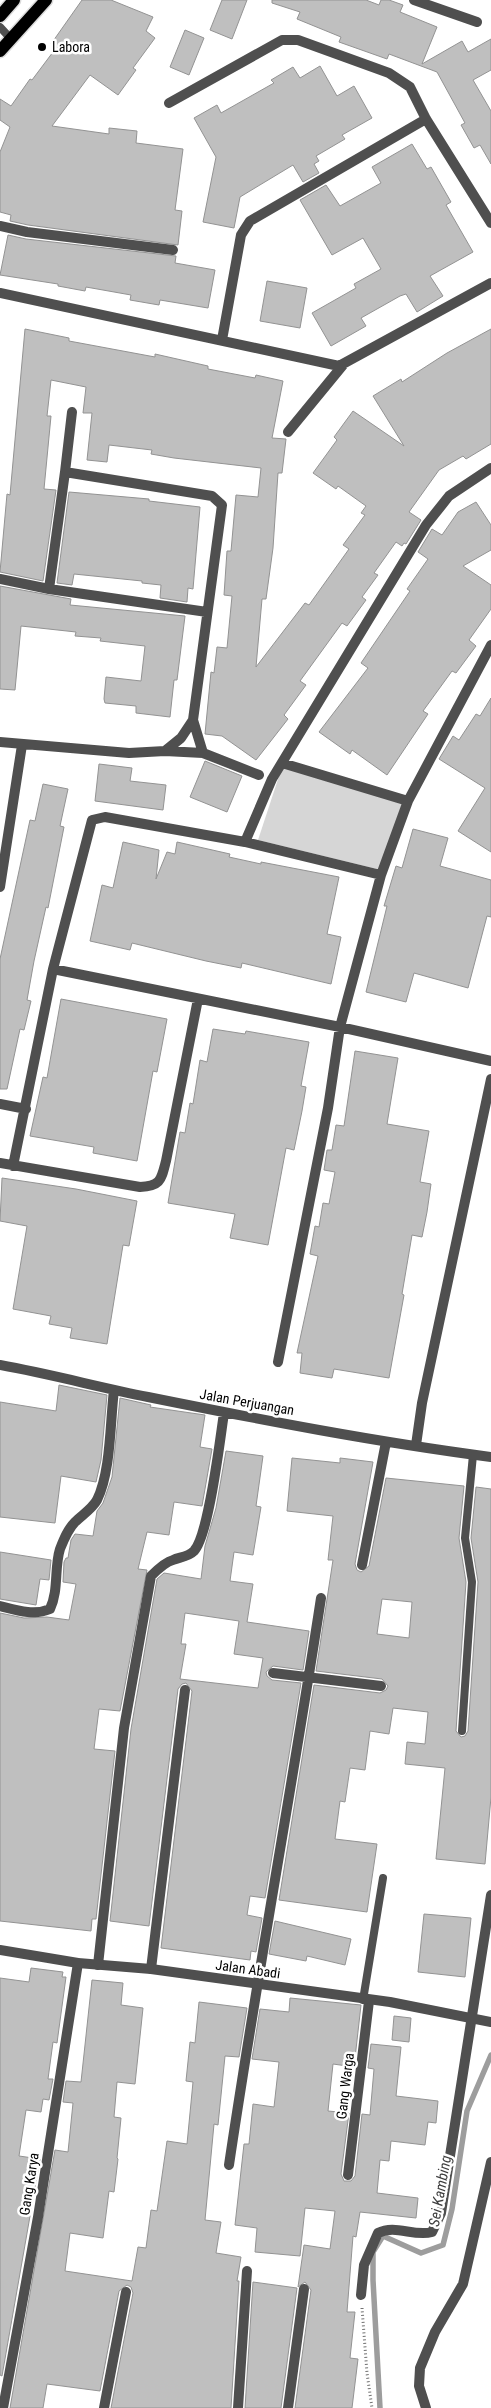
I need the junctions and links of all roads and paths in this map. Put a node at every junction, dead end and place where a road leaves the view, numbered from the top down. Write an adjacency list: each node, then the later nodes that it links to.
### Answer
1 (14, 0): 4 (main road)
2 (46, 0): 7 (main road)
3 (414, 0): 5 (street)
4 (0, 16)
5 (477, 22)
6 (0, 27): 7 (lane)
7 (11, 40): 8 (main road)
8 (0, 51)
9 (168, 103): 10 (street)
10 (426, 119): 11 (street); 16 (street)
11 (491, 223)
12 (0, 226): 13 (street)
13 (173, 250)
14 (491, 284): 17 (street)
15 (0, 293): 16 (street)
16 (222, 340): 17 (street)
17 (343, 365): 19 (street)
18 (72, 412): 21 (street)
19 (288, 432)
20 (491, 468): 31 (street)
21 (64, 472): 23 (street); 24 (street)
22 (0, 579): 23 (street)
23 (49, 589): 24 (street)
24 (207, 612): 26 (street)
25 (491, 645): 33 (street)
26 (193, 720): 29 (street); 30 (street)
27 (0, 742): 28 (street)
28 (22, 745): 29 (street); 36 (street)
29 (165, 751): 30 (street)
30 (203, 753): 32 (street)
31 (282, 763): 33 (street); 34 (street)
32 (259, 775)
33 (408, 801): 35 (street)
34 (245, 842): 35 (street); 37 (street)
35 (381, 875): 39 (street)
36 (0, 887)
37 (53, 969): 38 (street); 43 (street)
38 (198, 999): 39 (street); 45 (street)
39 (340, 1027): 40 (street); 46 (street)
40 (491, 1060)
41 (491, 1079): 51 (street)
42 (0, 1104): 43 (street)
43 (26, 1109): 45 (street)
44 (0, 1163): 45 (street)
45 (13, 1166)
46 (278, 1362)
47 (0, 1366): 48 (street, Jalan Perjuangan)
48 (114, 1390): 49 (street, Jalan Perjuangan); 56 (street)
49 (224, 1413): 50 (street, Jalan Perjuangan); 66 (street)
50 (386, 1442): 51 (street, Jalan Perjuangan); 54 (street)
51 (416, 1445): 52 (street, Jalan Perjuangan)
52 (474, 1455): 53 (street, Jalan Perjuangan); 61 (lane)
53 (491, 1457)
54 (362, 1565)
55 (320, 1598): 58 (street)
56 (0, 1606)
57 (273, 1673): 58 (street)
58 (309, 1677): 59 (street); 68 (street)
59 (381, 1686)
60 (185, 1690): 67 (street)
61 (462, 1731)
62 (383, 1878): 69 (lane)
63 (491, 1895): 70 (street)
64 (0, 1950): 65 (street, Jalan Abadi)
65 (78, 1963): 66 (street, Jalan Abadi); 79 (street, Gang Karya)
66 (98, 1965): 67 (street, Jalan Abadi)
67 (152, 1969): 68 (street, Jalan Abadi)
68 (256, 1984): 69 (street, Jalan Abadi); 73 (street)
69 (366, 2001): 70 (street, Jalan Abadi); 74 (street, Gang Warga)
70 (470, 2019): 71 (street, Jalan Abadi); 78 (street)
71 (486, 2021)
72 (491, 2162): 84 (street)
73 (229, 2165)
74 (348, 2175)
75 (247, 2271): 81 (street)
76 (304, 2289): 82 (street)
77 (126, 2292): 80 (street)
78 (362, 2295): 83 (path)
79 (3, 2408)
80 (104, 2408)
81 (238, 2408)
82 (288, 2408)
83 (372, 2408)
84 (426, 2408)

